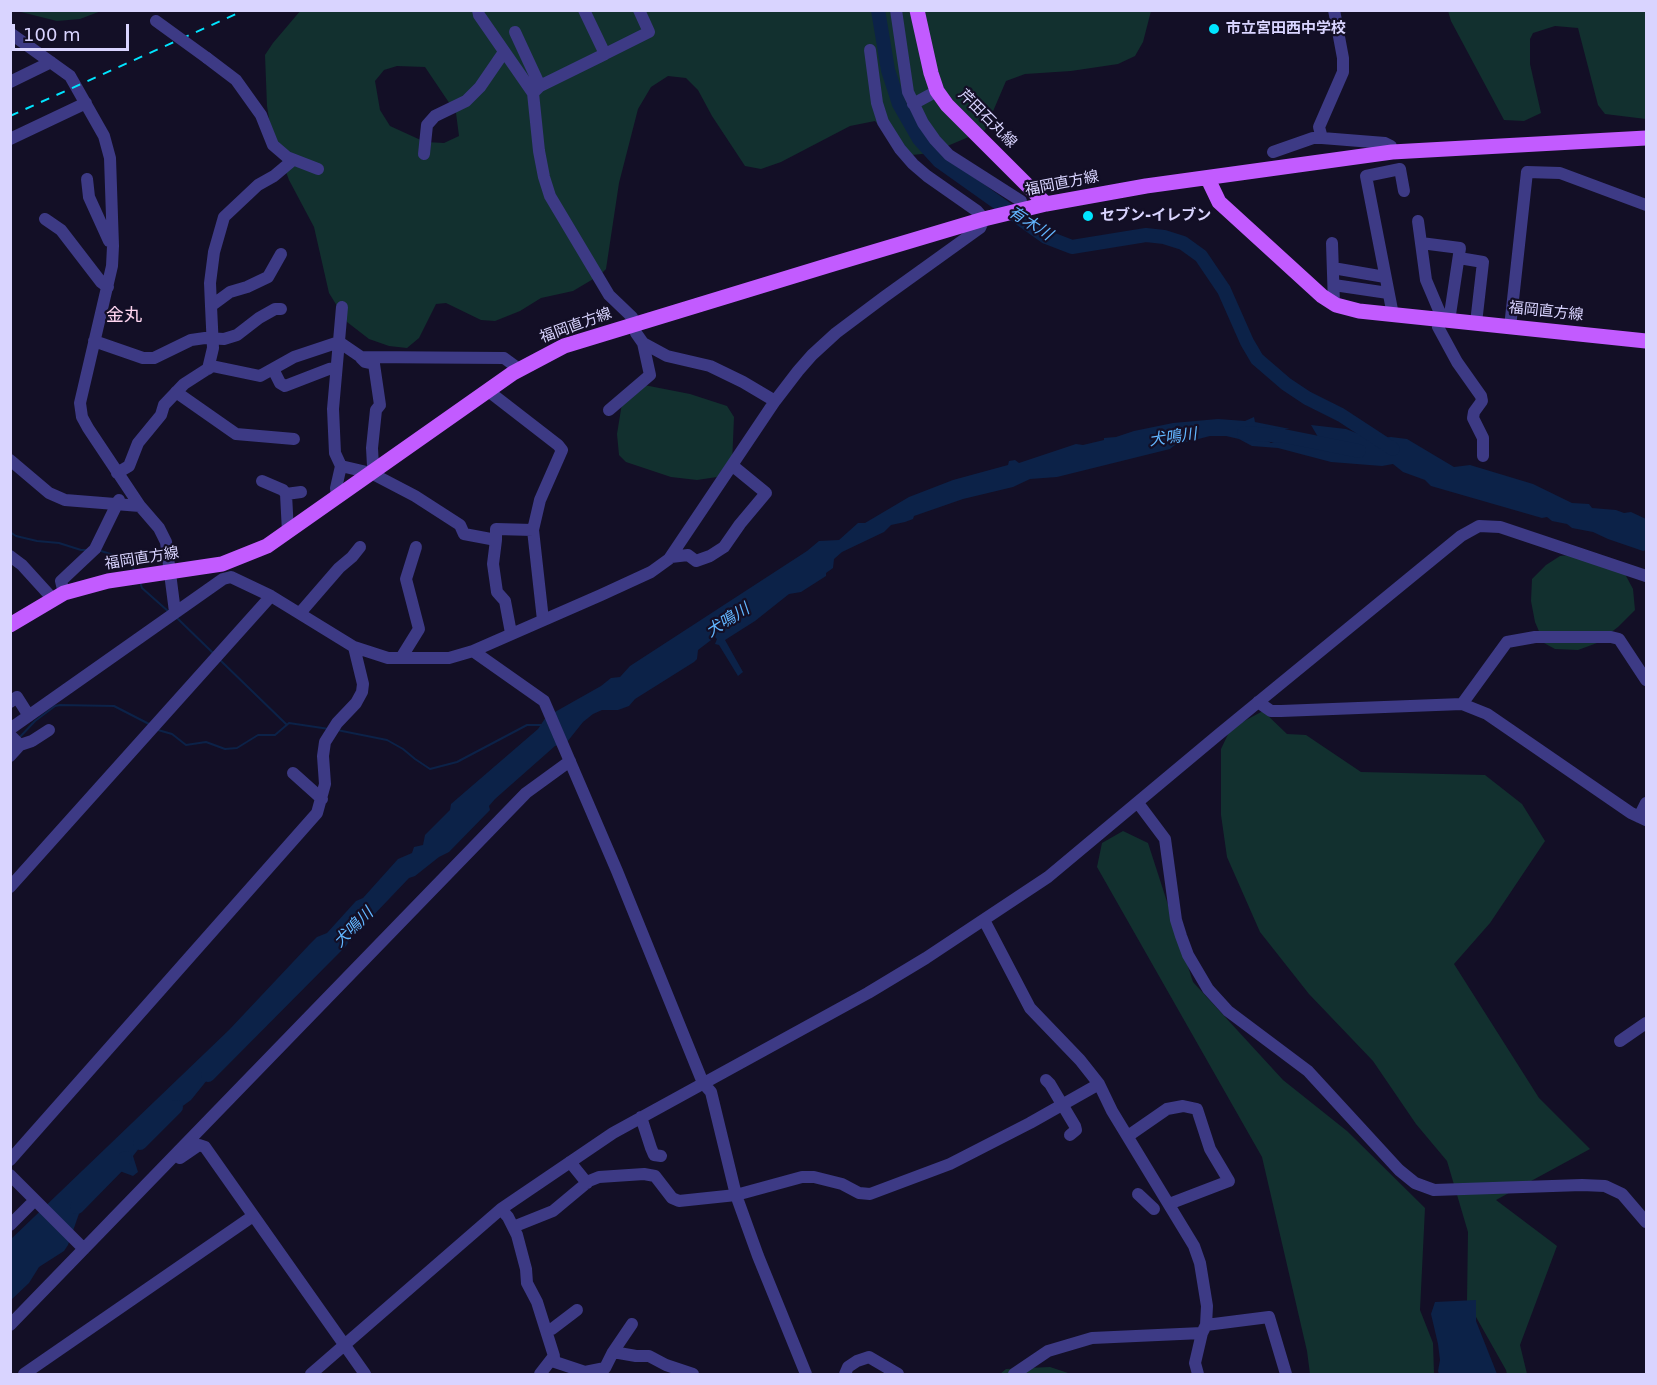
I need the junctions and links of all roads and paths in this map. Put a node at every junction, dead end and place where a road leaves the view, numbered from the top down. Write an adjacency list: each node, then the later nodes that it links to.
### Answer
1 (478, 10): 11 (street)
2 (584, 10): 12 (street)
3 (639, 10): 12 (street)
4 (896, 10): 18 (street)
5 (917, 10): 16 (main road, 芹田石丸線)
6 (1334, 10): 19 (street)
7 (156, 21): 25 (street, bridge)
8 (514, 32): 15 (street)
9 (10, 33): 13 (street)
10 (870, 50): 33 (street)
11 (504, 52): 15 (street); 24 (street)
12 (605, 54): 15 (street)
13 (51, 62): 14 (street); 17 (street)
14 (10, 82)
15 (537, 89): 53 (street)
16 (937, 91): 18 (street); 30 (main road, 芹田石丸線)
17 (86, 103): 21 (street); 36 (street)
18 (913, 104): 31 (street)
19 (1322, 138): 22 (street); 23 (street)
20 (1647, 138): 23 (main road, 福岡直方線)
21 (10, 139)
22 (1273, 152)
23 (1392, 152): 28 (main road, 福岡直方線)
24 (424, 154)
25 (293, 160): 26 (street); 47 (street)
26 (318, 169)
27 (87, 179): 36 (street)
28 (1208, 179): 30 (main road, 福岡直方線); 46 (main road, 福岡直方線)
29 (1404, 191): 42 (street)
30 (1046, 204): 31 (main road, 福岡直方線)
31 (1025, 205): 33 (main road, 福岡直方線)
32 (1647, 205): 54 (street)
33 (988, 218): 53 (main road, 福岡直方線); 67 (street)
34 (45, 219): 44 (street)
35 (1418, 221): 38 (street)
36 (113, 242): 44 (street)
37 (1332, 243): 41 (street)
38 (1421, 243): 40 (street); 51 (street)
39 (281, 254): 47 (street)
40 (1458, 258): 51 (street); 52 (street)
41 (1333, 268): 42 (street); 43 (street)
42 (1385, 277): 45 (street)
43 (1334, 285): 45 (street); 46 (street)
44 (108, 287): 56 (street)
45 (1388, 293): 50 (street)
46 (1334, 304): 50 (main road, 福岡直方線)
47 (211, 306): 55 (street)
48 (342, 307): 58 (street)
49 (281, 309): 55 (street)
50 (1393, 315): 51 (main road, 福岡直方線)
51 (1444, 320): 52 (main road, 福岡直方線); 70 (street)
52 (1476, 323): 54 (main road, 福岡直方線)
53 (635, 324): 59 (street); 64 (main road, 福岡直方線)
54 (1510, 327): 57 (main road, 福岡直方線)
55 (212, 338): 56 (street); 62 (street)
56 (94, 341): 75 (street)
57 (1647, 341)
58 (339, 342): 60 (street); 61 (street); 63 (street)
59 (643, 343): 67 (street); 68 (street)
60 (361, 357): 64 (street); 74 (street)
61 (336, 368): 63 (street); 73 (street)
62 (208, 369): 63 (street); 66 (street)
63 (273, 369)
64 (519, 369): 65 (main road, 福岡直方線)
65 (488, 390): 74 (main road, 福岡直方線); 83 (street)
66 (176, 392): 69 (street); 75 (street)
67 (775, 401): 72 (street)
68 (609, 410)
69 (294, 439)
70 (1483, 456)
71 (10, 460): 81 (street)
72 (733, 465): 89 (street); 89 (street)
73 (341, 466): 74 (street); 80 (street)
74 (373, 472): 80 (main road, 福岡直方線); 85 (street)
75 (117, 473): 77 (street)
76 (262, 481): 79 (street)
77 (127, 488): 81 (street); 82 (street)
78 (301, 492): 79 (street)
79 (286, 494): 84 (street)
80 (338, 497): 84 (main road, 福岡直方線)
81 (117, 505): 82 (street); 92 (street)
82 (140, 506): 90 (street)
83 (533, 530): 85 (street); 96 (street)
84 (288, 532): 90 (main road, 福岡直方線)
85 (496, 540): 98 (street)
86 (360, 547): 95 (street)
87 (416, 547): 101 (street)
88 (10, 556): 92 (street)
89 (671, 557): 96 (street)
90 (170, 572): 92 (main road, 福岡直方線); 94 (street)
91 (1647, 576): 104 (street)
92 (58, 595): 97 (main road, 福岡直方線)
93 (271, 596): 94 (street); 95 (street); 118 (street)
94 (175, 612): 106 (street)
95 (300, 613): 99 (street)
96 (543, 620): 98 (street)
97 (10, 625)
98 (511, 633): 100 (street)
99 (354, 647): 101 (street); 114 (street)
100 (473, 651): 101 (street); 112 (street)
101 (401, 658)
102 (1647, 681): 105 (street)
103 (10, 702): 106 (street)
104 (1258, 702): 105 (street); 115 (street)
105 (1462, 704): 117 (street)
106 (29, 716): 107 (street)
107 (10, 729)
108 (49, 730): 110 (street)
109 (10, 735): 110 (street)
110 (20, 745): 111 (street)
111 (10, 756)
112 (570, 761): 123 (street); 133 (street)
113 (293, 773): 114 (street)
114 (322, 799): 130 (street)
115 (1138, 803): 119 (street); 142 (street)
116 (1647, 803): 117 (street)
117 (1643, 818)
118 (10, 887)
119 (984, 920): 123 (street); 124 (street)
120 (1647, 1023): 121 (street)
121 (1620, 1041)
122 (1046, 1080): 125 (street)
123 (703, 1083): 126 (street); 136 (street)
124 (1099, 1084): 125 (street); 128 (street)
125 (1062, 1105): 127 (street); 136 (street)
126 (641, 1117): 129 (street); 131 (street)
127 (1070, 1136)
128 (1128, 1136): 138 (street); 138 (street)
129 (661, 1156)
130 (10, 1160)
131 (570, 1162): 134 (street); 139 (street)
132 (10, 1174): 137 (street)
133 (155, 1176): 141 (street); 145 (street)
134 (587, 1183): 136 (street); 144 (street)
135 (1138, 1194): 140 (street)
136 (735, 1195): 159 (street)
137 (35, 1200): 143 (street); 145 (street)
138 (1169, 1204): 149 (street)
139 (501, 1209): 144 (street); 151 (street)
140 (1154, 1209)
141 (253, 1216): 151 (street); 154 (street)
142 (1647, 1222)
143 (10, 1225)
144 (513, 1227): 150 (street)
145 (84, 1249): 148 (street)
146 (578, 1310): 150 (street)
147 (632, 1324): 152 (street)
148 (10, 1325)
149 (1204, 1329): 162 (street); 163 (street); 164 (street)
150 (546, 1330): 153 (street)
151 (344, 1346): 155 (street); 156 (street)
152 (613, 1352): 153 (street); 158 (street)
153 (552, 1361): 157 (street)
154 (24, 1374)
155 (312, 1374)
156 (364, 1374)
157 (540, 1374)
158 (693, 1374)
159 (806, 1374)
160 (845, 1374): 161 (street)
161 (898, 1374)
162 (1014, 1374)
163 (1198, 1374)
164 (1286, 1374)

